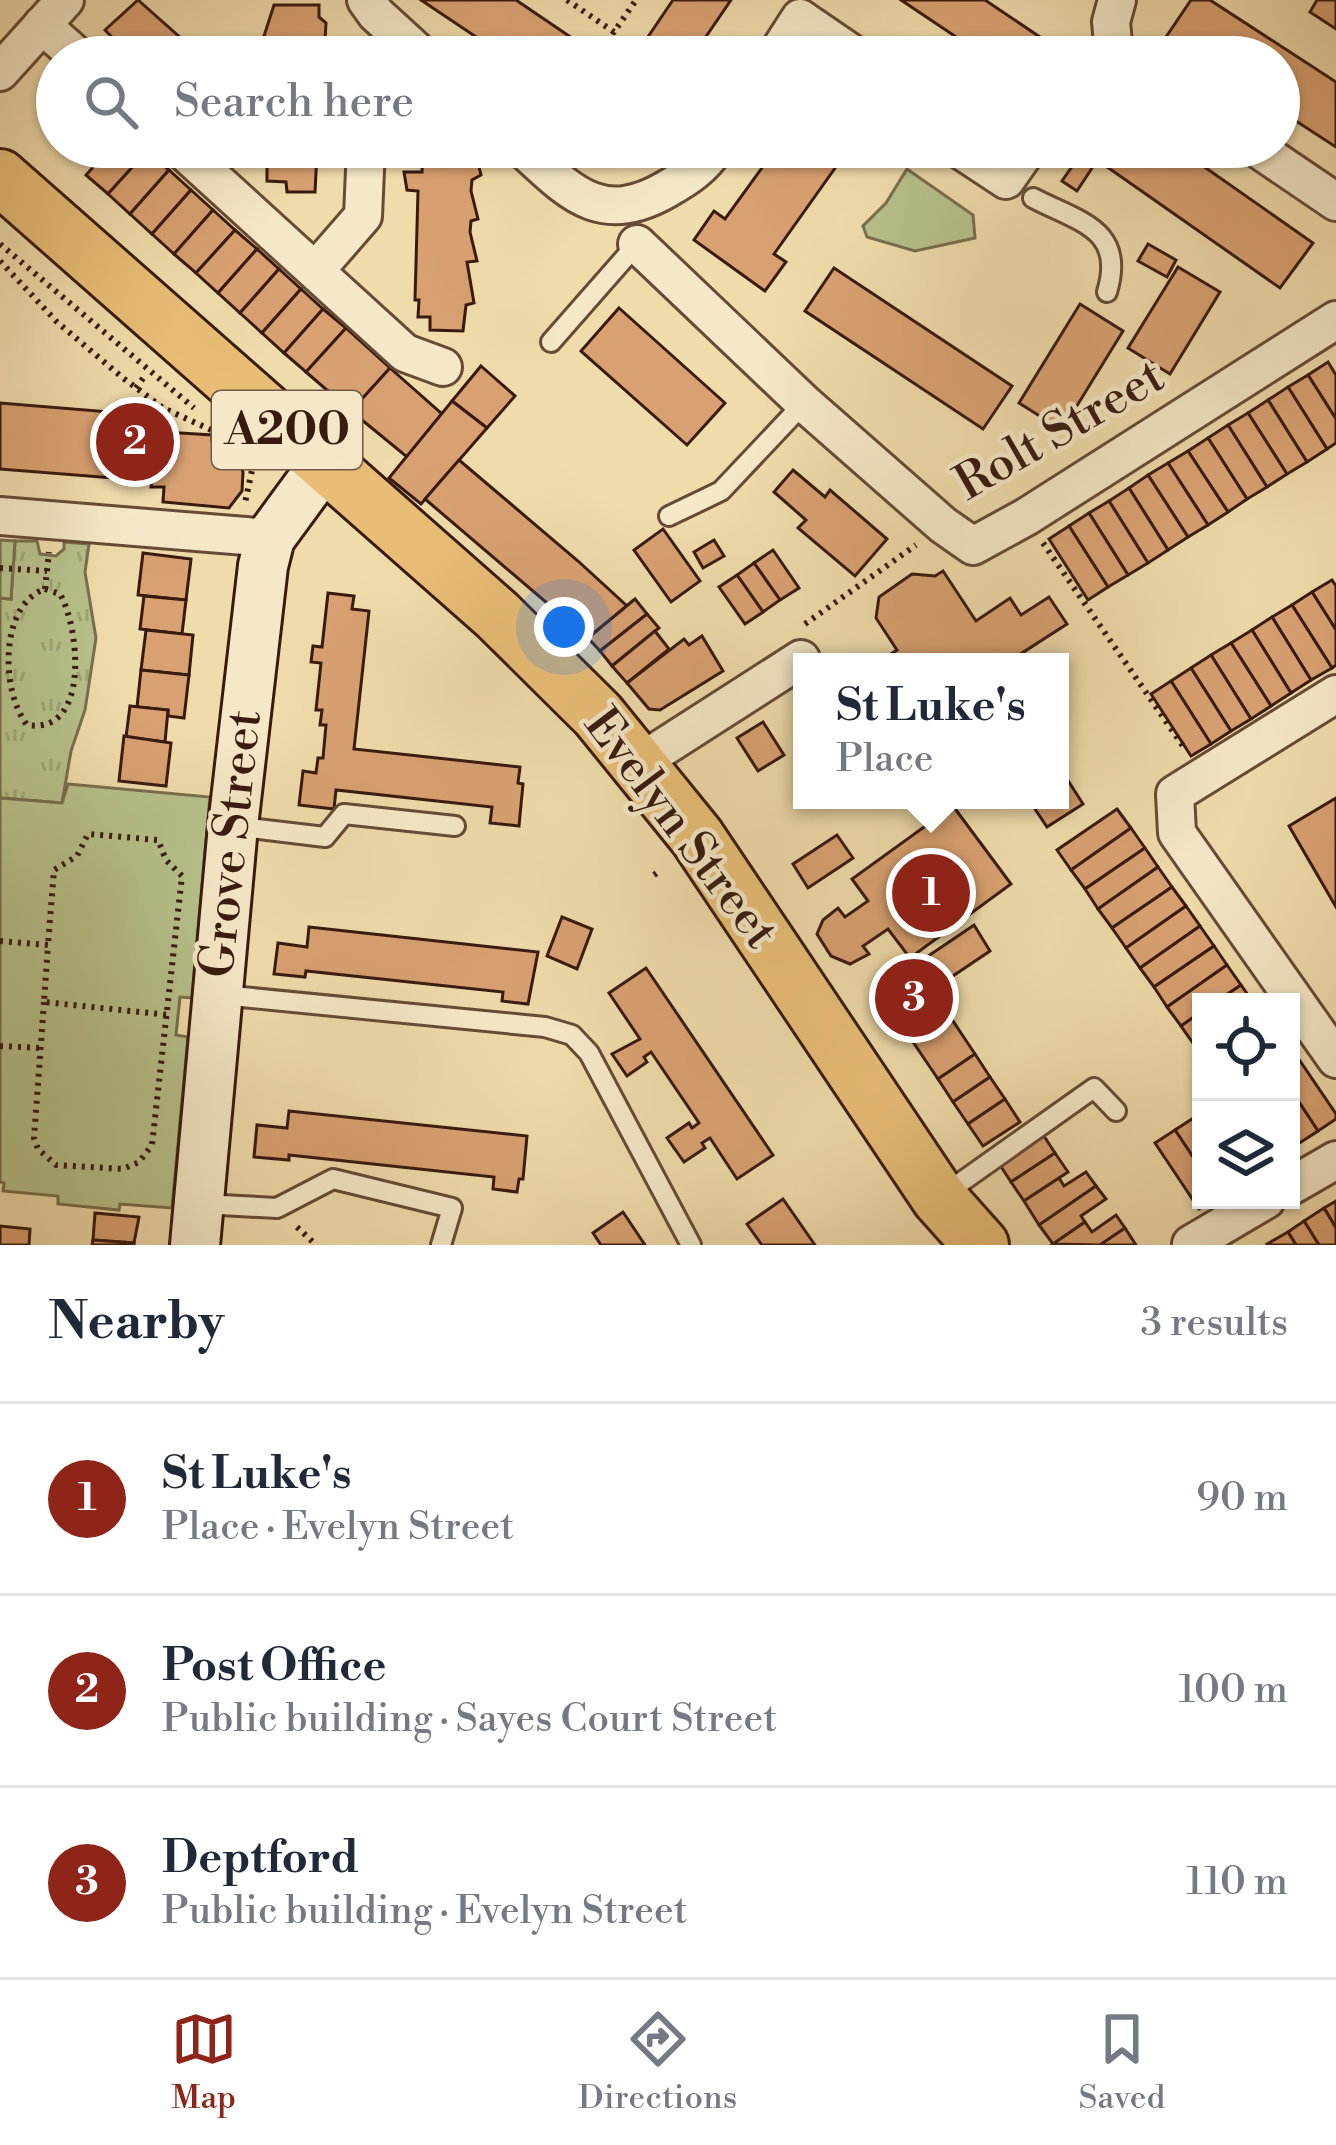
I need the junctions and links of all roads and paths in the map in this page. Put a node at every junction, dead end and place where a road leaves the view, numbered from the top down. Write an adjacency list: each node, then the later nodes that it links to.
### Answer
1 (366, 0): 6 (street)
2 (567, 0): 3 (path)
3 (636, 0)
4 (1117, 0): 9 (street)
5 (53, 12): 10 (street)
6 (400, 36)
7 (788, 36): 8 (street)
8 (826, 36)
9 (1110, 36)
10 (0, 72)
11 (202, 168): 23 (street)
12 (365, 168): 23 (street)
13 (544, 168): 14 (street)
14 (697, 168)
15 (988, 168): 19 (street)
16 (1024, 168): 19 (street)
17 (1286, 168): 20 (street)
18 (0, 177): 31 (main road, Evelyn Street / A200)
19 (1019, 189): 24 (lane)
20 (1336, 202)
21 (638, 244): 26 (lane); 30 (street)
22 (0, 261): 29 (path)
23 (316, 270): 27 (street)
24 (1107, 292)
25 (1336, 320): 34 (street, Rolt Street)
26 (551, 342)
27 (443, 367)
28 (144, 377): 29 (path)
29 (136, 388): 36 (path)
30 (804, 403): 33 (lane); 35 (street)
31 (326, 463): 36 (main road, Grove Street); 43 (main road, Evelyn Street / A200)
32 (0, 516): 36 (street)
33 (669, 516)
34 (1025, 518): 35 (street, Rolt Street); 44 (path)
35 (944, 525): 41 (path, Rolt Street)
36 (255, 528): 45 (main road, Grove Street)
37 (50, 536): 39 (path)
38 (0, 568): 39 (path)
39 (47, 571): 40 (path)
40 (45, 589): 40 (path)
41 (798, 645): 43 (street)
42 (1336, 694): 44 (street)
43 (639, 763): 58 (main road, Evelyn Street / A200)
44 (1190, 785): 54 (street)
45 (233, 826): 46 (lane); 50 (main road, Grove Street)
46 (455, 826)
47 (0, 941): 48 (path)
48 (48, 945): 49 (path); 51 (path)
49 (44, 1002): 51 (path); 53 (path)
50 (197, 1005): 51 (path); 60 (main road, Grove Street); 63 (lane)
51 (167, 1015): 53 (path)
52 (0, 1046): 53 (path)
53 (40, 1048)
54 (1336, 1059)
55 (1116, 1111): 58 (lane)
56 (1336, 1160): 57 (street)
57 (1300, 1181)
58 (939, 1198): 64 (main road, Evelyn Street / A200)
59 (1251, 1209): 61 (street)
60 (196, 1224): 62 (lane)
61 (1191, 1244)
62 (440, 1245)
63 (691, 1245)
64 (981, 1245)

